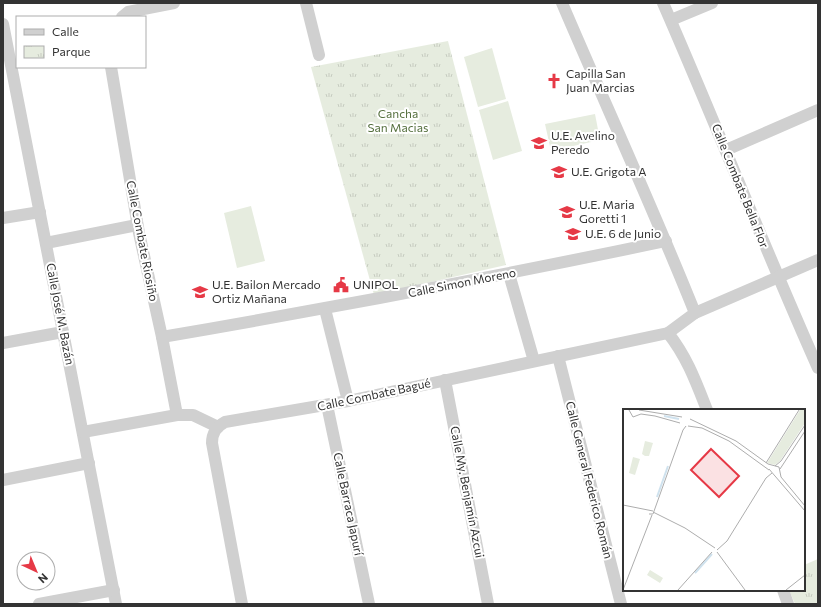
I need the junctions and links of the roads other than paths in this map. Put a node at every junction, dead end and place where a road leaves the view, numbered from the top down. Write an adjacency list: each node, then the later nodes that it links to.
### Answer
1 (174, 3): 6 (street)
2 (306, 3): 10 (street)
3 (562, 3): 18 (street)
4 (664, 3): 7 (street, Calle Combate Bella Flor)
5 (712, 3): 7 (street)
6 (125, 11)
7 (671, 20): 14 (street, Calle Combate Bella Flor)
8 (3, 24): 9 (street, Calle José M. Bazán)
9 (12, 47): 12 (street, Calle José M. Bazán)
10 (319, 55)
11 (110, 68): 17 (street, Calle Combate Riosiño)
12 (8, 74): 15 (street, Calle José M. Bazán)
13 (818, 110): 14 (street)
14 (726, 150): 22 (street, Calle Combate Bella Flor)
15 (40, 212): 16 (street); 19 (street, Calle José M. Bazán)
16 (3, 218)
17 (137, 225): 19 (street); 27 (street, Calle Combate Riosiño)
18 (666, 241): 21 (street, Calle Simon Moreno); 24 (street)
19 (46, 243): 25 (street, Calle José M. Bazán)
20 (818, 260): 22 (street)
21 (509, 274): 23 (street, Calle Simon Moreno); 30 (street)
22 (778, 278): 24 (street); 31 (street, Calle Combate Bella Flor)
23 (325, 309): 27 (street, Calle Simon Moreno); 33 (street)
24 (695, 313): 26 (street)
25 (63, 332): 28 (street); 38 (street, Calle José M. Bazán)
26 (668, 333): 29 (street, Calle Combate Bagué); 35 (street)
27 (162, 337): 36 (street, Calle Combate Riosiño)
28 (3, 343)
29 (558, 356): 30 (street, Calle Combate Bagué); 48 (street, Calle General Federico Román)
30 (534, 361): 32 (street, Calle Combate Bagué)
31 (818, 368)
32 (445, 380): 33 (street, Calle Combate Bagué); 47 (street, Calle My. Benjamín Azcui)
33 (348, 401): 34 (street, Calle Combate Bagué)
34 (327, 405): 37 (street, Calle Combate Bagué); 46 (street, Calle Barraca Japurí)
35 (707, 409)
36 (177, 415): 37 (street); 38 (street)
37 (218, 427): 45 (street)
38 (83, 432): 39 (street, Calle José M. Bazán)
39 (89, 463): 40 (street); 41 (street, Calle José M. Bazán)
40 (3, 480)
41 (114, 590): 43 (street); 44 (street, Calle José M. Bazán)
42 (782, 591): 49 (street)
43 (39, 604)
44 (116, 604)
45 (242, 604)
46 (369, 604)
47 (488, 604)
48 (621, 604)
49 (788, 604)

